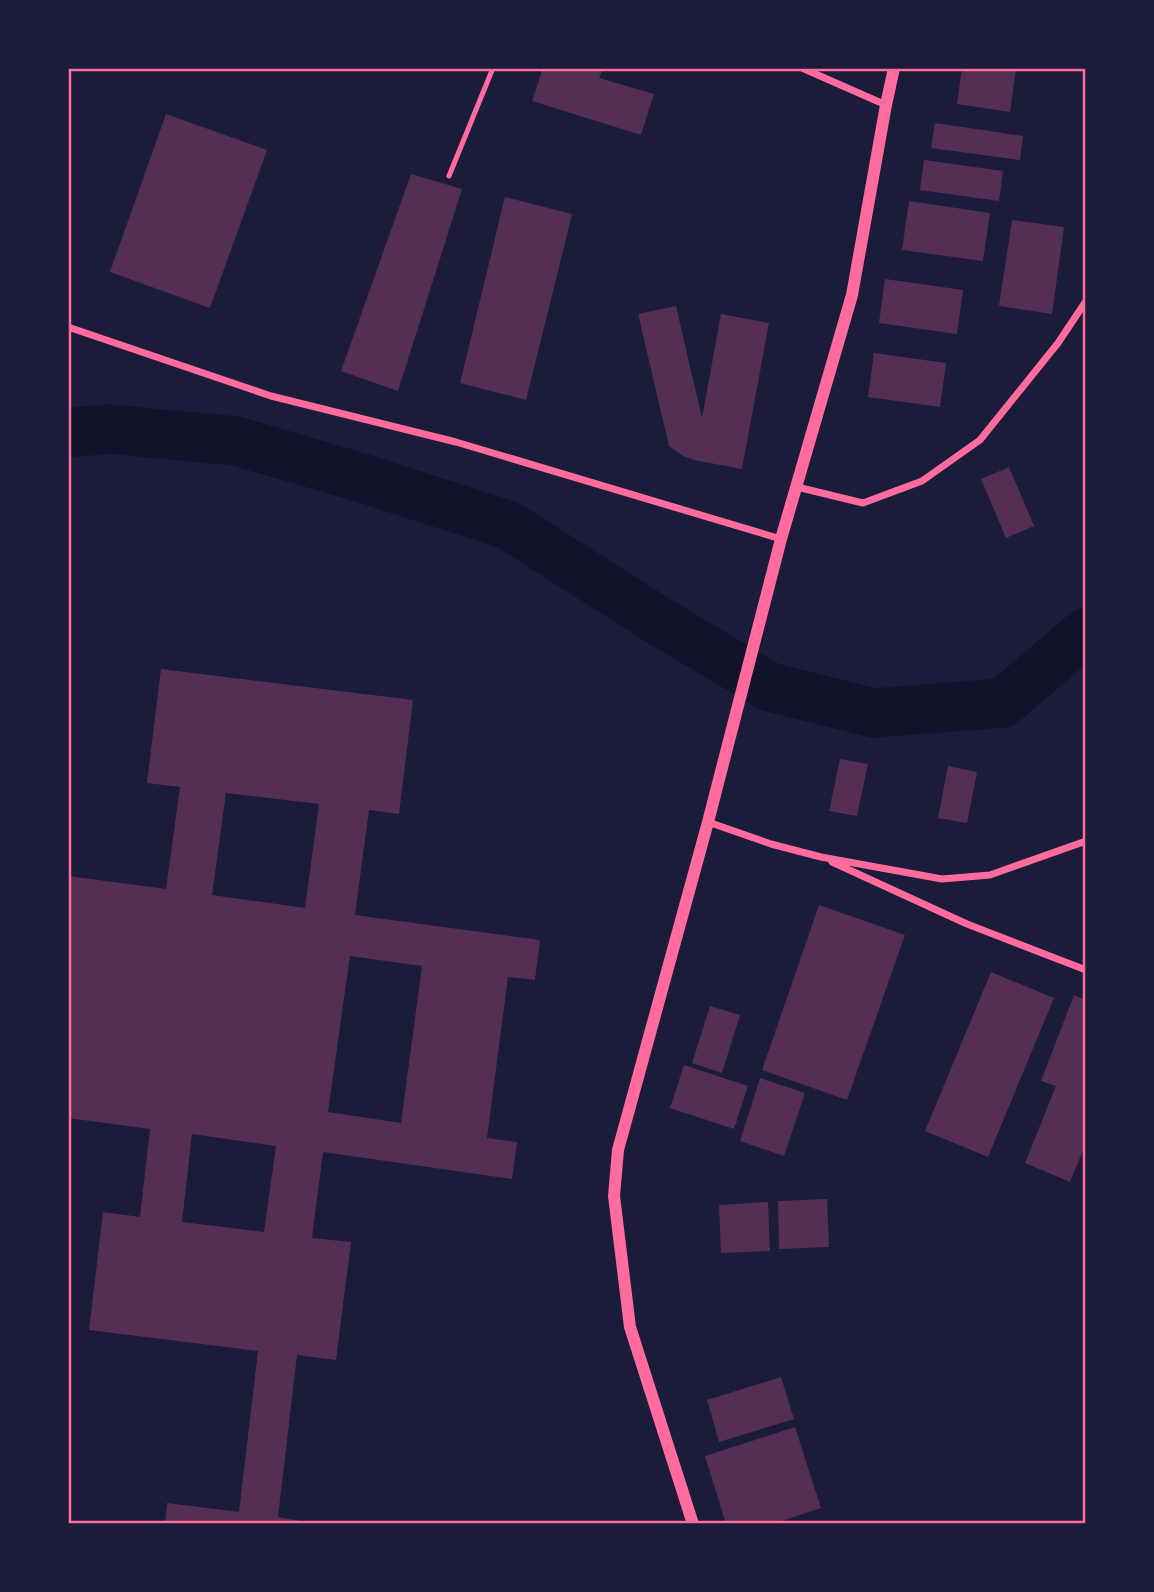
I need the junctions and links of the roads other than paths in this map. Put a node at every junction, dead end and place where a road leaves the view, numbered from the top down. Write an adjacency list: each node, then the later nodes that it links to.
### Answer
1 (493, 68): 5 (lane)
2 (802, 68): 4 (street)
3 (894, 68): 4 (street)
4 (886, 105): 8 (street)
5 (449, 176)
6 (1086, 301): 8 (street)
7 (68, 327): 9 (street)
8 (797, 487): 9 (street)
9 (781, 539): 10 (street)
10 (708, 822): 12 (street); 14 (street)
11 (1086, 841): 12 (street)
12 (821, 857): 13 (street)
13 (1086, 970)
14 (693, 1524)

